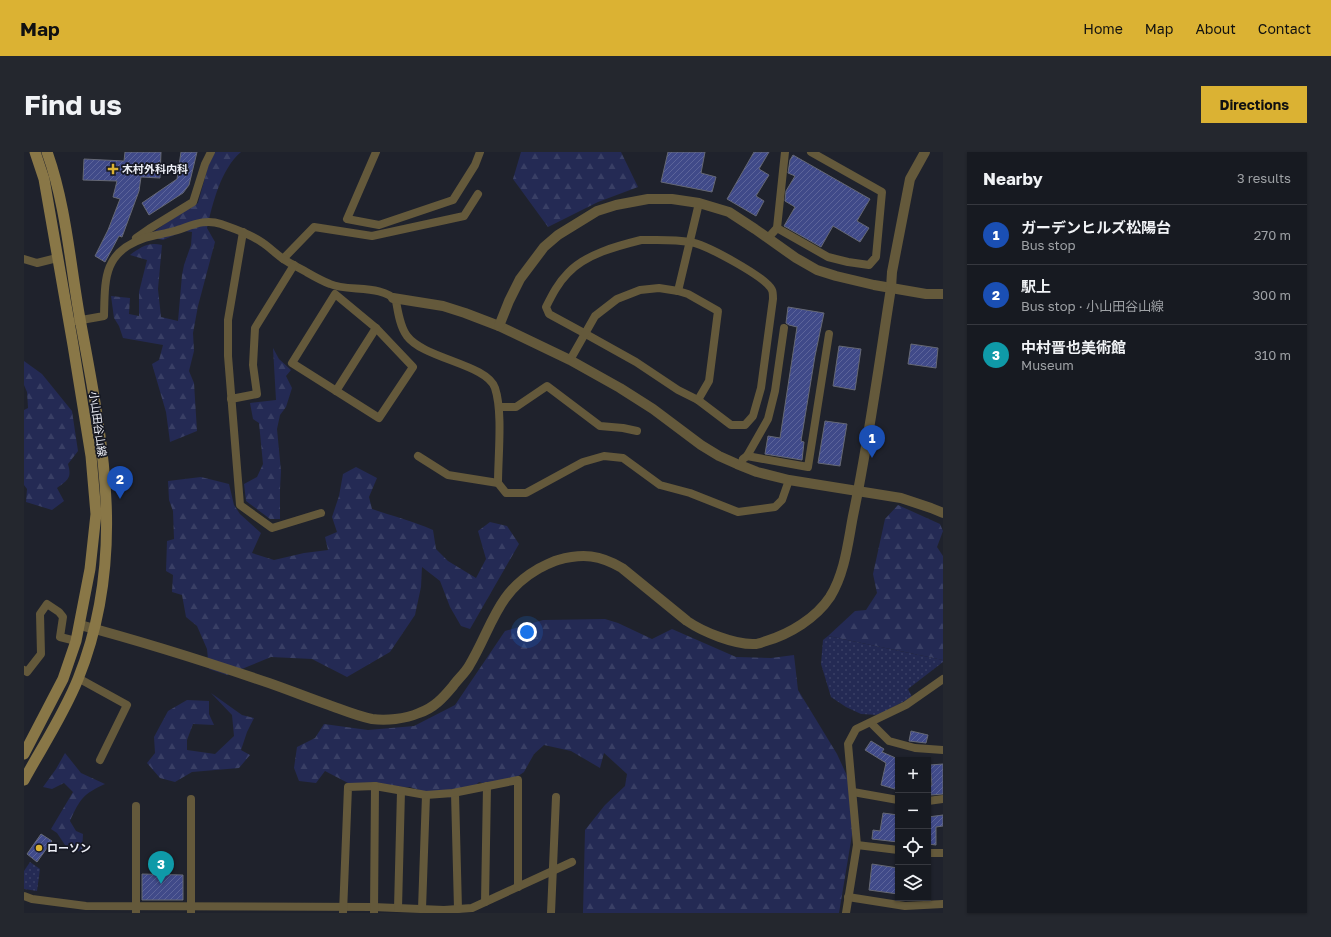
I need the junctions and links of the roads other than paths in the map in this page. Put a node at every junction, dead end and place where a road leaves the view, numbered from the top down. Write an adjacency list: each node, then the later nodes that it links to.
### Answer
1 (35, 152): 16 (main road, 小山田谷山線)
2 (47, 152): 26 (main road, 小山田谷山線)
3 (211, 152): 15 (street)
4 (376, 152): 5 (street)
5 (480, 152)
6 (785, 152): 11 (street)
7 (811, 152): 11 (street)
8 (925, 152): 21 (street)
9 (478, 194): 18 (street)
10 (699, 203): 13 (street); 14 (street); 27 (street)
11 (777, 228): 13 (street)
12 (242, 232): 15 (street); 18 (street); 34 (street)
13 (768, 238): 21 (street)
14 (690, 242): 22 (street); 30 (street); 35 (street)
15 (117, 252): 26 (street)
16 (57, 258): 17 (street); 26 (main road, 小山田谷山線)
17 (24, 259)
18 (283, 259): 19 (street)
19 (294, 265): 20 (street); 34 (street)
20 (331, 285): 23 (street); 25 (street)
21 (891, 288): 24 (street); 43 (street)
22 (678, 291): 30 (street); 35 (street)
23 (335, 294): 28 (street); 33 (street)
24 (943, 294)
25 (393, 298): 27 (street); 36 (street)
26 (75, 321): 46 (main road, 小山田谷山線); 47 (main road, 小山田谷山線)
27 (499, 326): 32 (street)
28 (376, 328): 33 (street); 33 (street)
29 (784, 328): 39 (street)
30 (584, 333): 32 (street); 35 (street)
31 (829, 334): 39 (street)
32 (570, 360): 40 (street)
33 (336, 391)
34 (231, 399): 44 (street)
35 (698, 400)
36 (499, 407): 37 (street); 42 (street)
37 (637, 431)
38 (418, 456): 42 (street)
39 (747, 456): 40 (street)
40 (737, 464): 41 (street)
41 (789, 480): 42 (street); 43 (street)
42 (498, 482)
43 (858, 492): 45 (street); 47 (street)
44 (321, 513)
45 (943, 513)
46 (80, 625): 47 (street); 48 (main road, 小山田谷山線)
47 (94, 629): 50 (main road, 小山田谷山線)
48 (76, 641): 49 (street); 54 (main road, 小山田谷山線)
49 (24, 670)
50 (78, 678): 55 (street); 56 (main road, 小山田谷山線)
51 (943, 679): 52 (street)
52 (871, 723): 53 (street); 60 (street)
53 (943, 750)
54 (24, 754)
55 (100, 760)
56 (24, 780)
57 (375, 786): 59 (street); 85 (street); 86 (street)
58 (487, 786): 61 (street); 75 (street); 78 (street)
59 (401, 791): 62 (street); 80 (street)
60 (853, 792): 65 (street); 69 (street)
61 (455, 793): 62 (street); 82 (street)
62 (426, 796): 81 (street)
63 (556, 797): 74 (street)
64 (191, 799): 84 (street)
65 (895, 799)
66 (943, 799): 67 (street)
67 (931, 801)
68 (136, 806): 83 (street)
69 (857, 845): 70 (street); 77 (street)
70 (895, 850)
71 (931, 853): 72 (street)
72 (943, 853)
73 (572, 862): 74 (street)
74 (552, 872): 75 (street); 87 (street)
75 (518, 887): 78 (street)
76 (24, 896): 83 (street)
77 (848, 897): 79 (street); 88 (street)
78 (485, 902): 82 (street)
79 (943, 904)
80 (398, 908): 81 (street); 86 (street)
81 (422, 909): 82 (street)
82 (458, 909)
83 (136, 910): 84 (street)
84 (191, 910): 85 (street)
85 (343, 910): 86 (street)
86 (374, 910)
87 (551, 913)
88 (846, 913)

